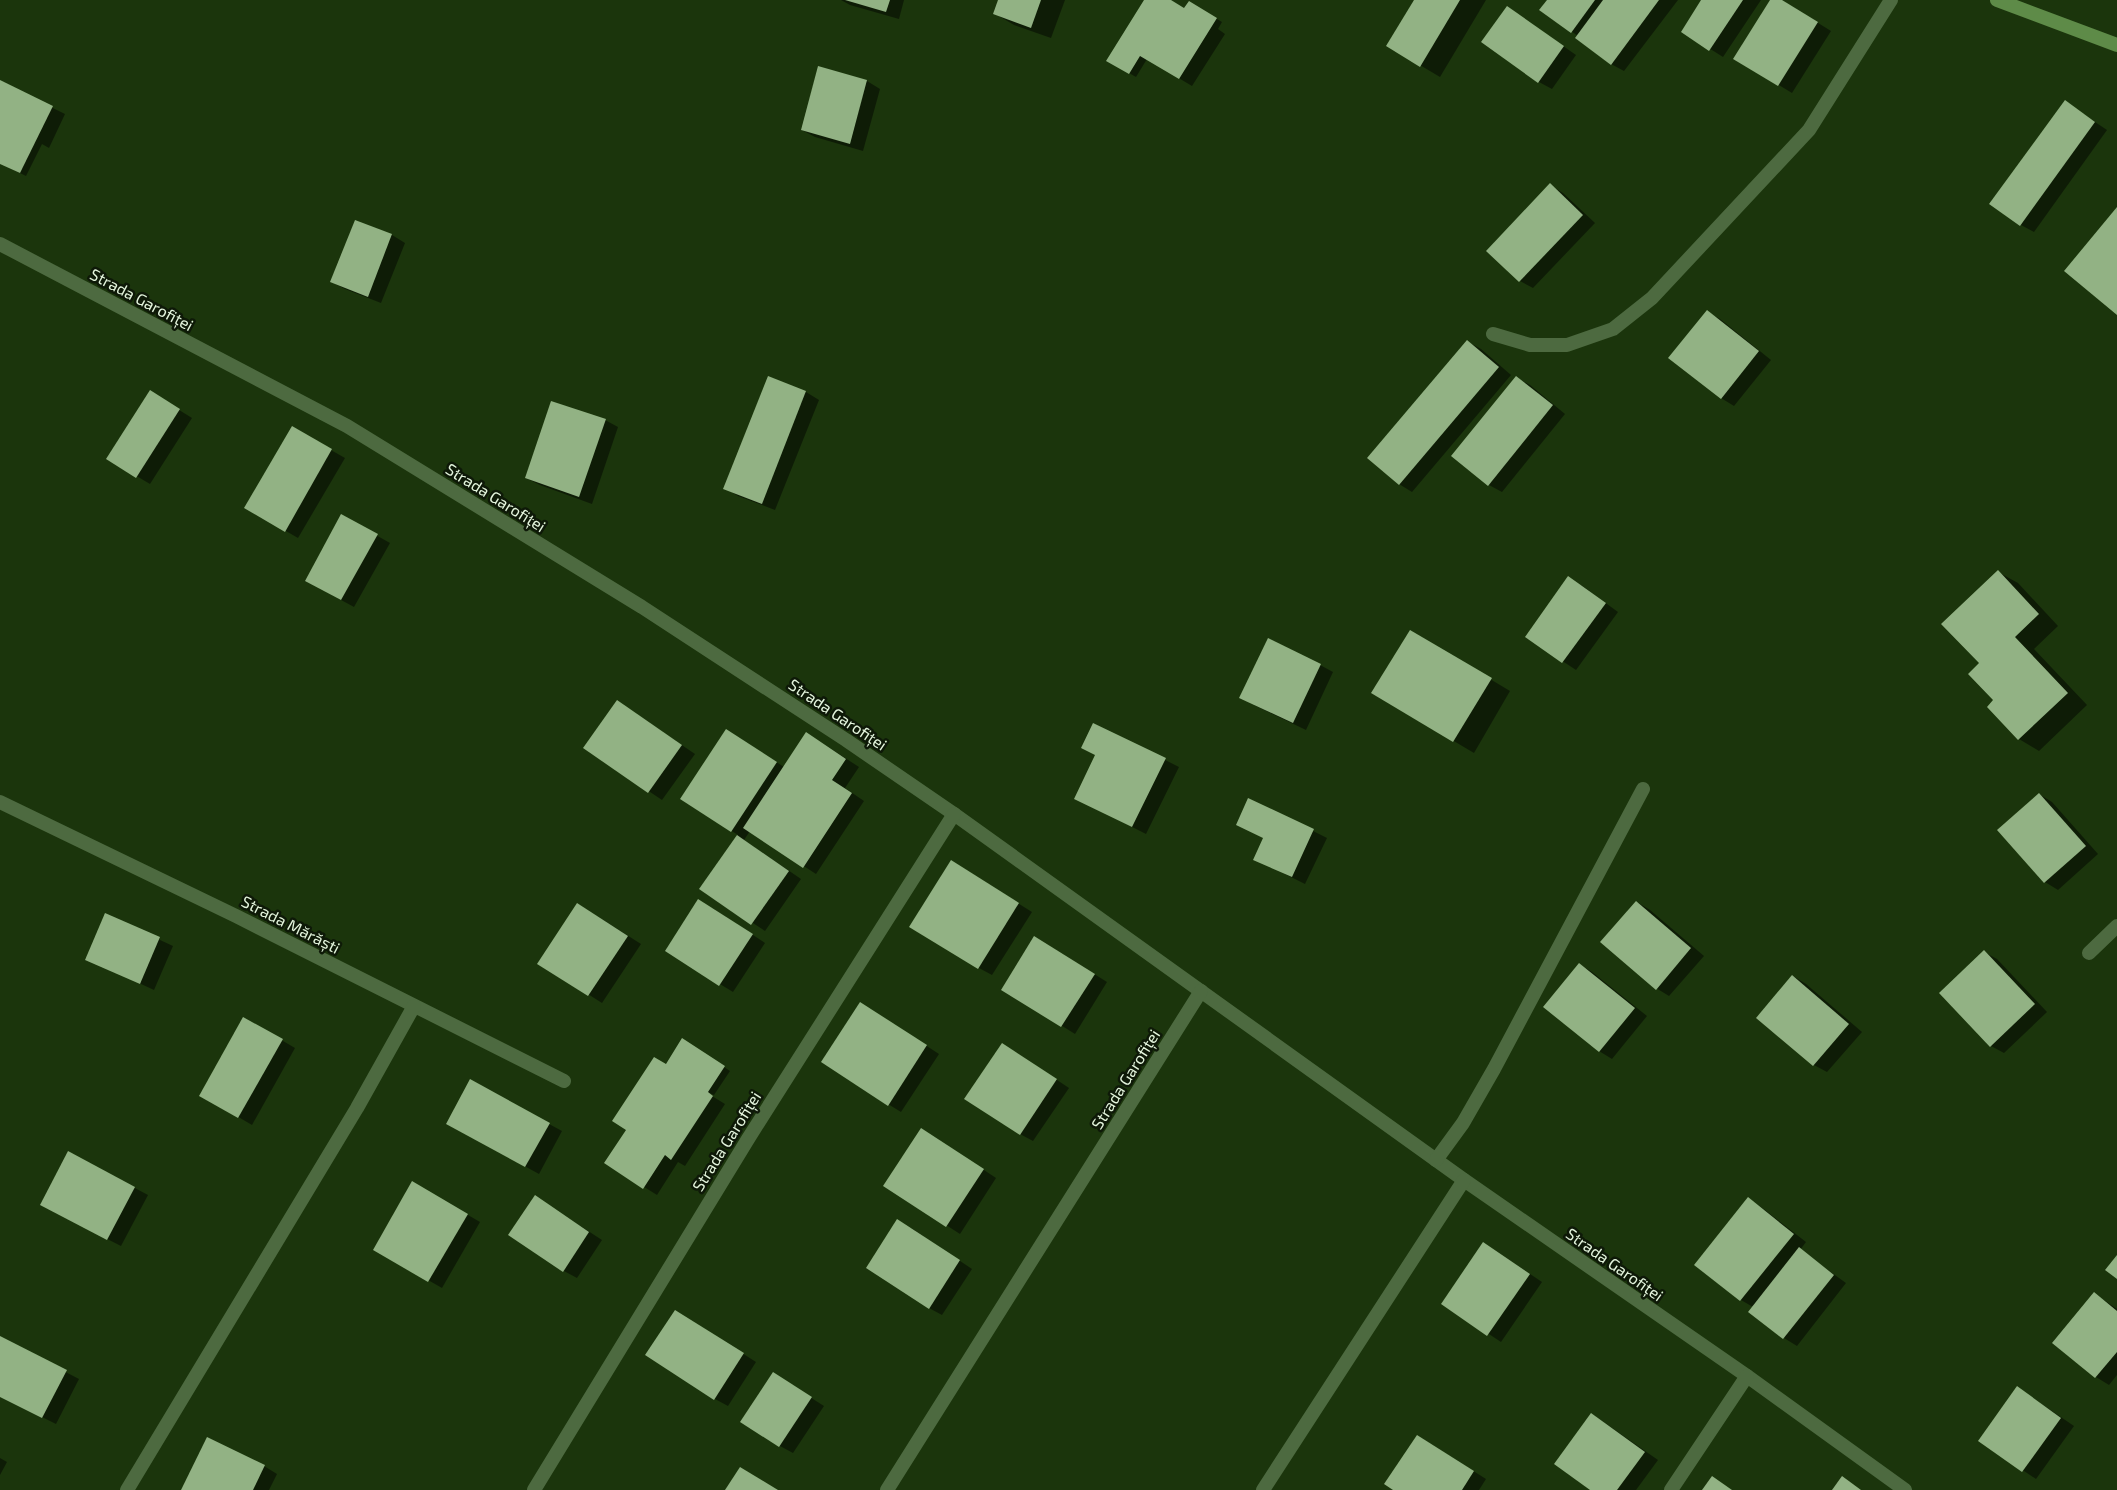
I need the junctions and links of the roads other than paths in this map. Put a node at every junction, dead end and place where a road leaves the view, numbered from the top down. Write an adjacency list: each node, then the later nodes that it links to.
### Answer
1 (1891, 0): 5 (street)
2 (1997, 0): 3 (main road)
3 (2117, 45)
4 (0, 244): 8 (street, Strada Garofiței)
5 (1493, 334)
6 (1643, 789): 14 (street)
7 (0, 802): 12 (street, Strada Mărăști)
8 (954, 814): 11 (street, Strada Garofiței); 18 (street, Strada Garofiței)
9 (2117, 926): 10 (street)
10 (2089, 953)
11 (1201, 991): 14 (street, Strada Garofiței); 19 (street, Strada Garofiței)
12 (414, 1006): 13 (street, Strada Mărăști); 17 (street)
13 (564, 1081)
14 (1436, 1160): 15 (street, Strada Garofiței)
15 (1464, 1180): 16 (street, Strada Garofiței); 20 (street)
16 (1747, 1376): 21 (street); 22 (street, Strada Garofiței)
17 (127, 1490)
18 (534, 1490)
19 (888, 1490)
20 (1263, 1490)
21 (1670, 1490)
22 (1905, 1490)

